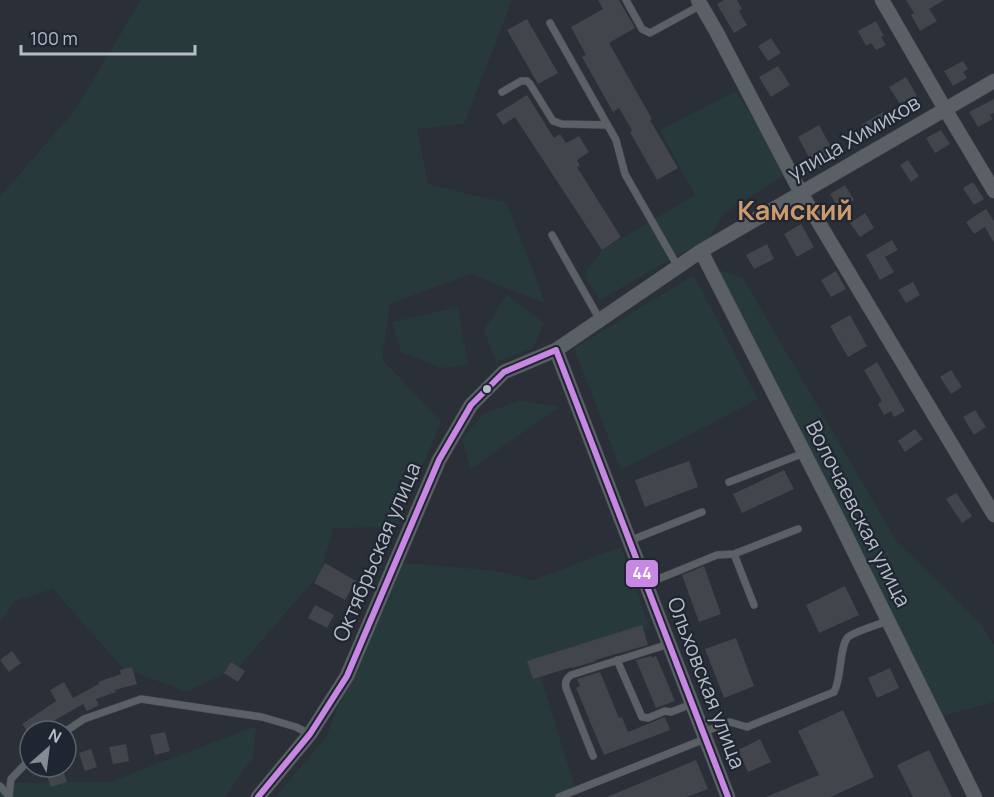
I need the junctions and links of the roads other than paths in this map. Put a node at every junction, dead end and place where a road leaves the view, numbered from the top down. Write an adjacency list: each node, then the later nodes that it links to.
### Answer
1 (626, 0): 3 (lane)
2 (882, 0): 7 (street)
3 (699, 3): 10 (street)
4 (550, 23): 8 (lane)
5 (994, 81): 7 (street, улица Химиков)
6 (502, 92): 8 (lane)
7 (945, 109): 9 (street); 10 (street, улица Химиков)
8 (607, 125): 13 (lane)
9 (994, 191)
10 (801, 193): 12 (street, улица Химиков); 19 (street)
11 (552, 235): 14 (lane)
12 (701, 251): 13 (street, улица Химиков); 16 (street, Волочаевская улица)
13 (678, 267): 14 (street, улица Химиков)
14 (600, 320): 15 (street, улица Химиков)
15 (556, 350): 21 (street, Ольховская улица); 30 (street, Октябрьская улица)
16 (804, 453): 17 (lane); 25 (street, Волочаевская улица)
17 (729, 482)
18 (702, 512): 21 (lane)
19 (994, 515)
20 (798, 529): 22 (lane)
21 (629, 541): 23 (street, Ольховская улица)
22 (734, 554): 23 (lane); 24 (lane)
23 (646, 584): 26 (street, Ольховская улица)
24 (754, 605)
25 (888, 621): 31 (lane); 39 (street, Волочаевская улица)
26 (669, 644): 27 (lane); 28 (street, Ольховская улица)
27 (618, 660): 28 (lane); 32 (lane)
28 (692, 704): 31 (street, Ольховская улица)
29 (78, 723): 30 (lane)
30 (310, 734): 37 (street, Октябрьская улица)
31 (704, 736): 36 (street, Ольховская улица); 38 (lane)
32 (593, 756)
33 (18, 772): 35 (lane)
34 (0, 786): 35 (lane)
35 (9, 796)
36 (724, 796)
37 (258, 797)
38 (559, 797)
39 (975, 797)

